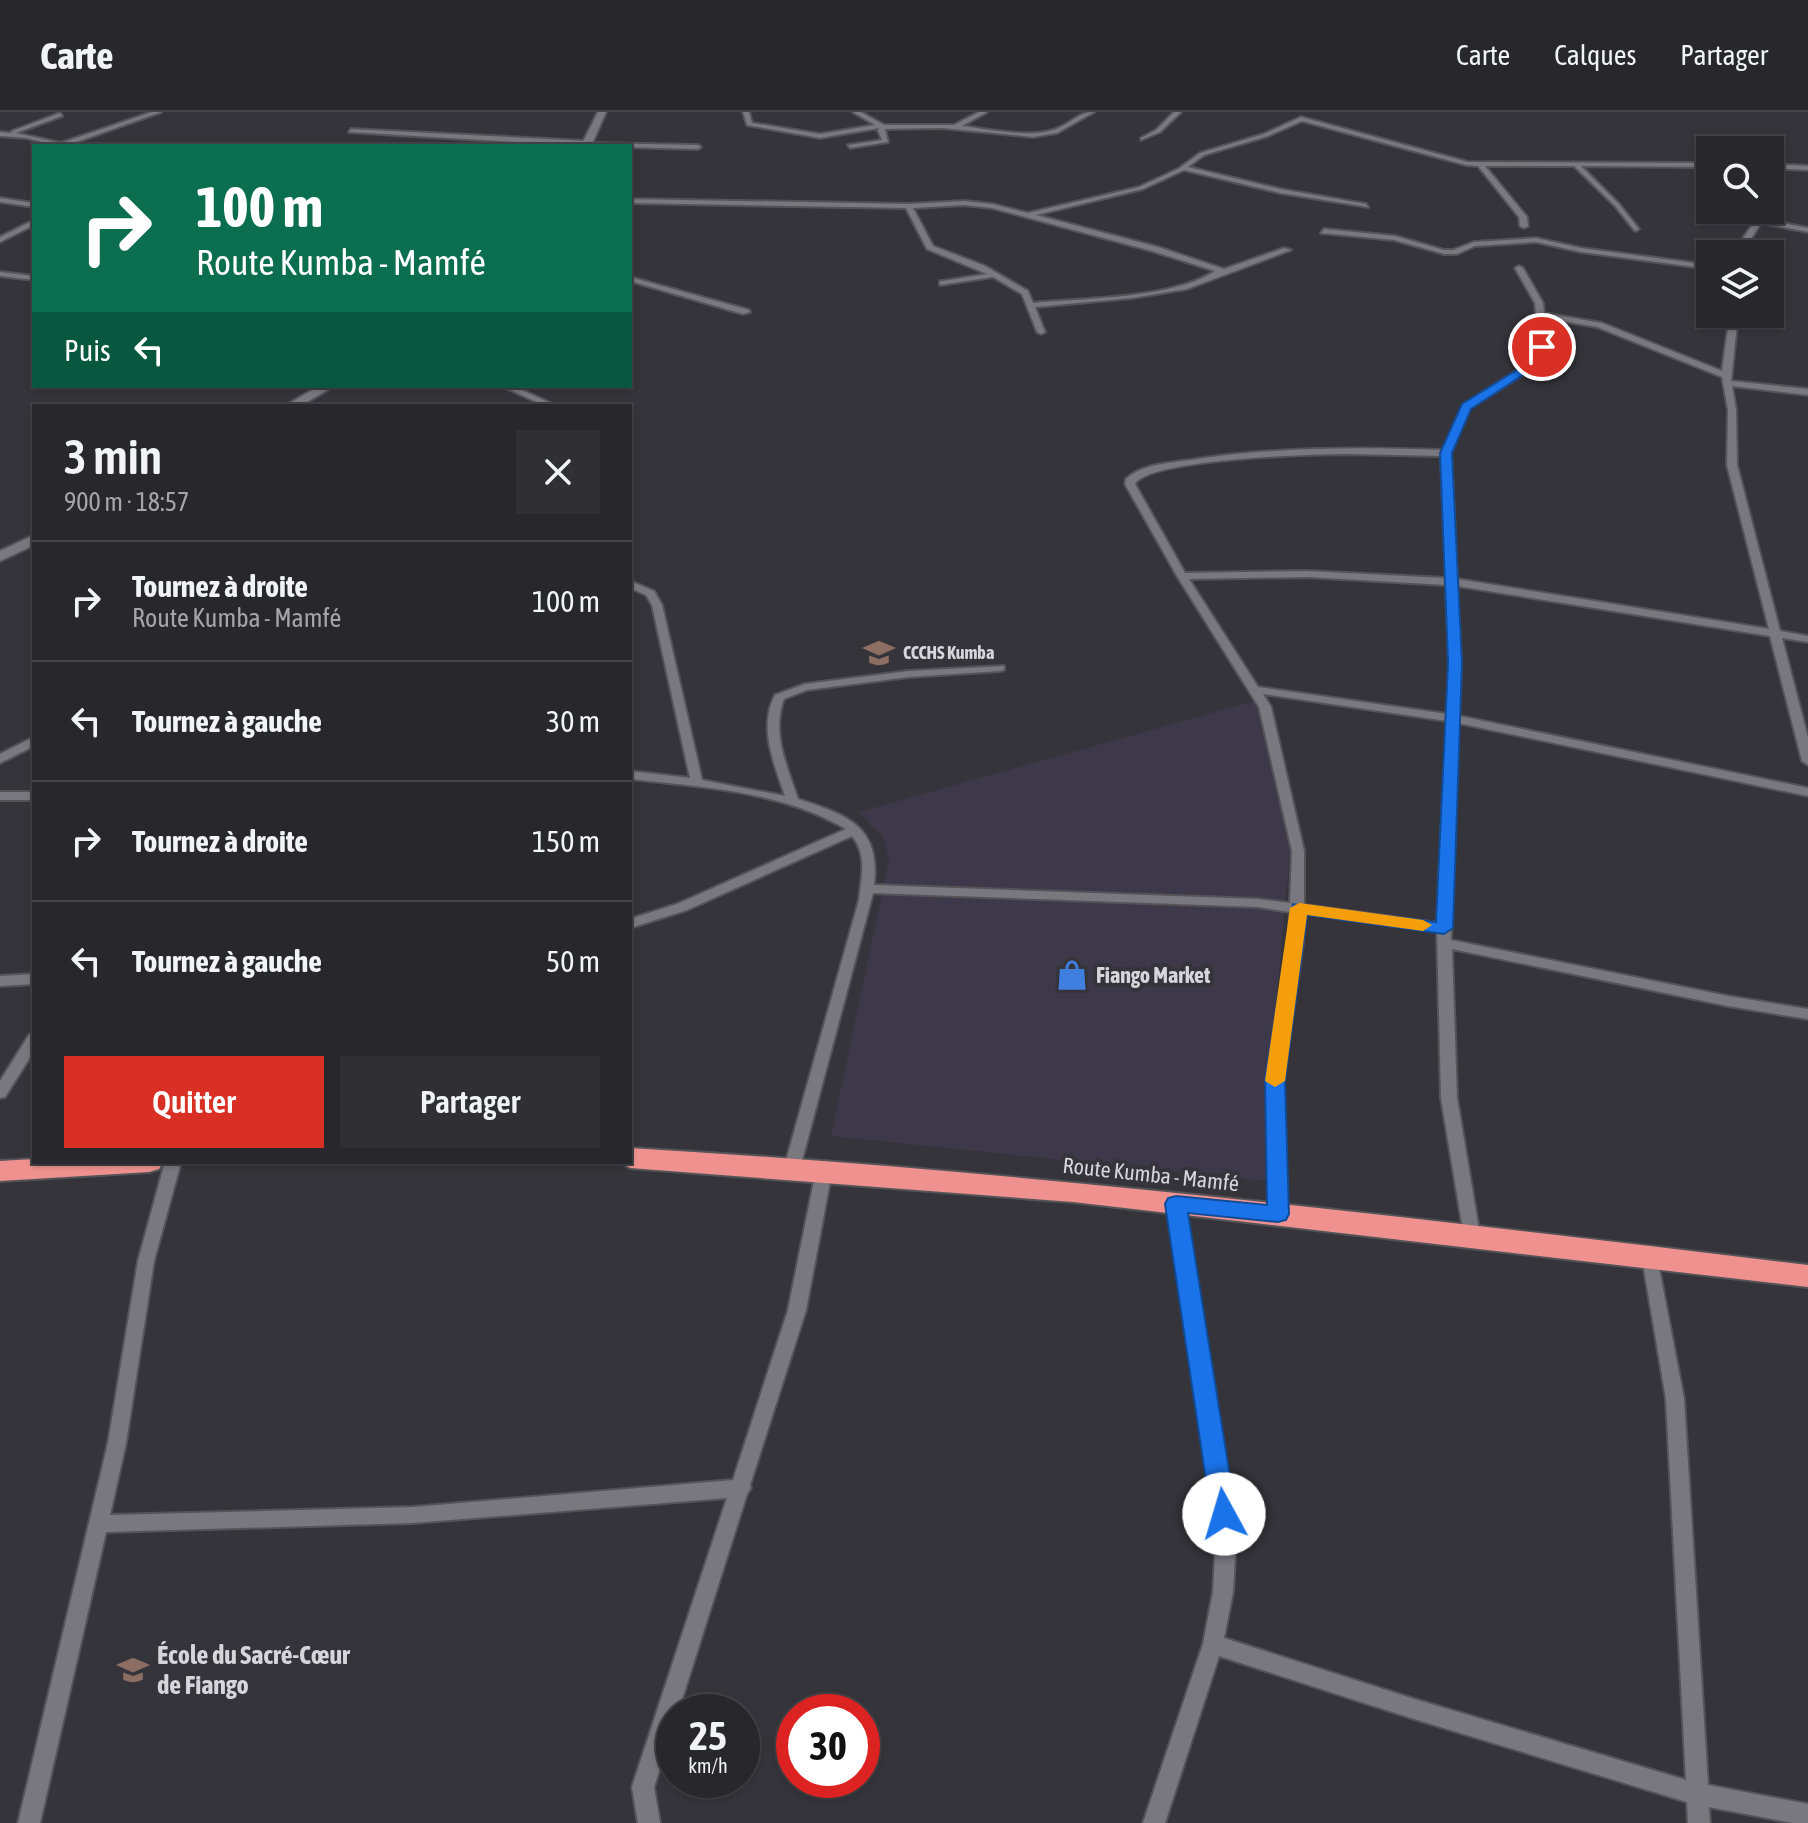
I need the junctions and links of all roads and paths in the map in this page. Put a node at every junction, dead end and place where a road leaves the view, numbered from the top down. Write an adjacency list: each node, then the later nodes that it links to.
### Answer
1 (158, 112): 18 (street)
2 (602, 112): 20 (main road)
3 (746, 112): 11 (street)
4 (856, 112): 11 (street)
5 (984, 112): 12 (street)
6 (1091, 112): 12 (street)
7 (1178, 112): 16 (street)
8 (1288, 112): 10 (street)
9 (60, 115): 15 (street)
10 (1301, 119): 24 (street); 28 (street)
11 (882, 126): 12 (street); 22 (street)
12 (955, 127)
13 (351, 131): 19 (street)
14 (0, 134): 15 (street)
15 (10, 134): 17 (street)
16 (1143, 139)
17 (55, 144)
18 (63, 144)
19 (569, 144)
20 (586, 144)
21 (632, 146): 23 (street)
22 (850, 146)
23 (698, 147)
24 (1480, 164): 25 (street); 38 (street)
25 (1576, 165): 26 (street); 39 (street)
26 (1696, 165)
27 (1784, 167): 29 (street)
28 (1182, 168): 34 (street); 35 (street)
29 (1808, 168)
30 (0, 200): 32 (street)
31 (632, 201): 33 (street)
32 (32, 205)
33 (908, 206): 35 (street); 48 (street)
34 (1366, 206)
35 (1029, 215): 46 (street)
36 (32, 223): 42 (street)
37 (1775, 224): 40 (street)
38 (1524, 226)
39 (1635, 229)
40 (1808, 230)
41 (1324, 231): 44 (street)
42 (0, 240)
43 (1287, 250): 46 (street)
44 (1696, 265)
45 (1519, 268): 54 (street)
46 (1221, 273): 52 (street)
47 (0, 274): 49 (street)
48 (994, 275): 51 (street); 52 (street)
49 (32, 278)
50 (632, 280): 53 (street)
51 (943, 283)
52 (1032, 305): 56 (street)
53 (746, 312)
54 (1542, 315): 57 (street); 63 (street)
55 (1732, 328): 57 (street)
56 (1041, 332)
57 (1727, 379): 60 (street); 69 (street)
58 (324, 388): 61 (main road)
59 (511, 388): 62 (street)
60 (1808, 392)
61 (295, 404)
62 (548, 404)
63 (1446, 453): 66 (street); 67 (street)
64 (32, 540): 65 (main road)
65 (0, 557)
66 (1182, 576): 67 (street); 72 (street)
67 (1454, 582): 69 (street); 73 (street)
68 (632, 585): 78 (street)
69 (1775, 634): 70 (street); 76 (street)
70 (1808, 639)
71 (1000, 668): 82 (street)
72 (1256, 690): 73 (street); 85 (street)
73 (1453, 718): 79 (street); 87 (street)
74 (32, 742): 75 (street)
75 (0, 759)
76 (1808, 761)
77 (632, 775): 78 (street)
78 (697, 784): 82 (street)
79 (1808, 792)
80 (0, 796): 81 (street)
81 (32, 796)
82 (793, 802): 83 (street)
83 (855, 830): 84 (street); 86 (street)
84 (867, 889): 85 (street); 96 (street)
85 (1299, 908): 87 (street); 100 (street)
86 (632, 923)
87 (1445, 936): 90 (street); 101 (street)
88 (32, 979): 89 (street)
89 (0, 981)
90 (1808, 1014)
91 (32, 1042): 92 (street)
92 (0, 1093)
93 (632, 1158): 96 (highway, Route Kumba - Mamfé)
94 (116, 1164): 97 (highway)
95 (172, 1164): 105 (street)
96 (792, 1168): 98 (highway, Route Kumba - Mamfé)
97 (0, 1171)
98 (824, 1171): 99 (highway, Route Kumba - Mamfé); 104 (street)
99 (1176, 1204): 100 (highway, Route Kumba - Mamfé); 106 (street)
100 (1278, 1214): 101 (highway, Route Kumba - Mamfé)
101 (1472, 1236): 102 (highway, Route Kumba - Mamfé)
102 (1650, 1257): 103 (highway, Route Kumba - Mamfé); 107 (street)
103 (1808, 1276)
104 (742, 1488): 105 (street); 110 (street)
105 (98, 1524): 109 (street)
106 (1213, 1644): 107 (street); 111 (street)
107 (1696, 1794): 108 (street); 112 (street)
108 (1808, 1815)
109 (29, 1823)
110 (649, 1823)
111 (1154, 1823)
112 (1699, 1823)

